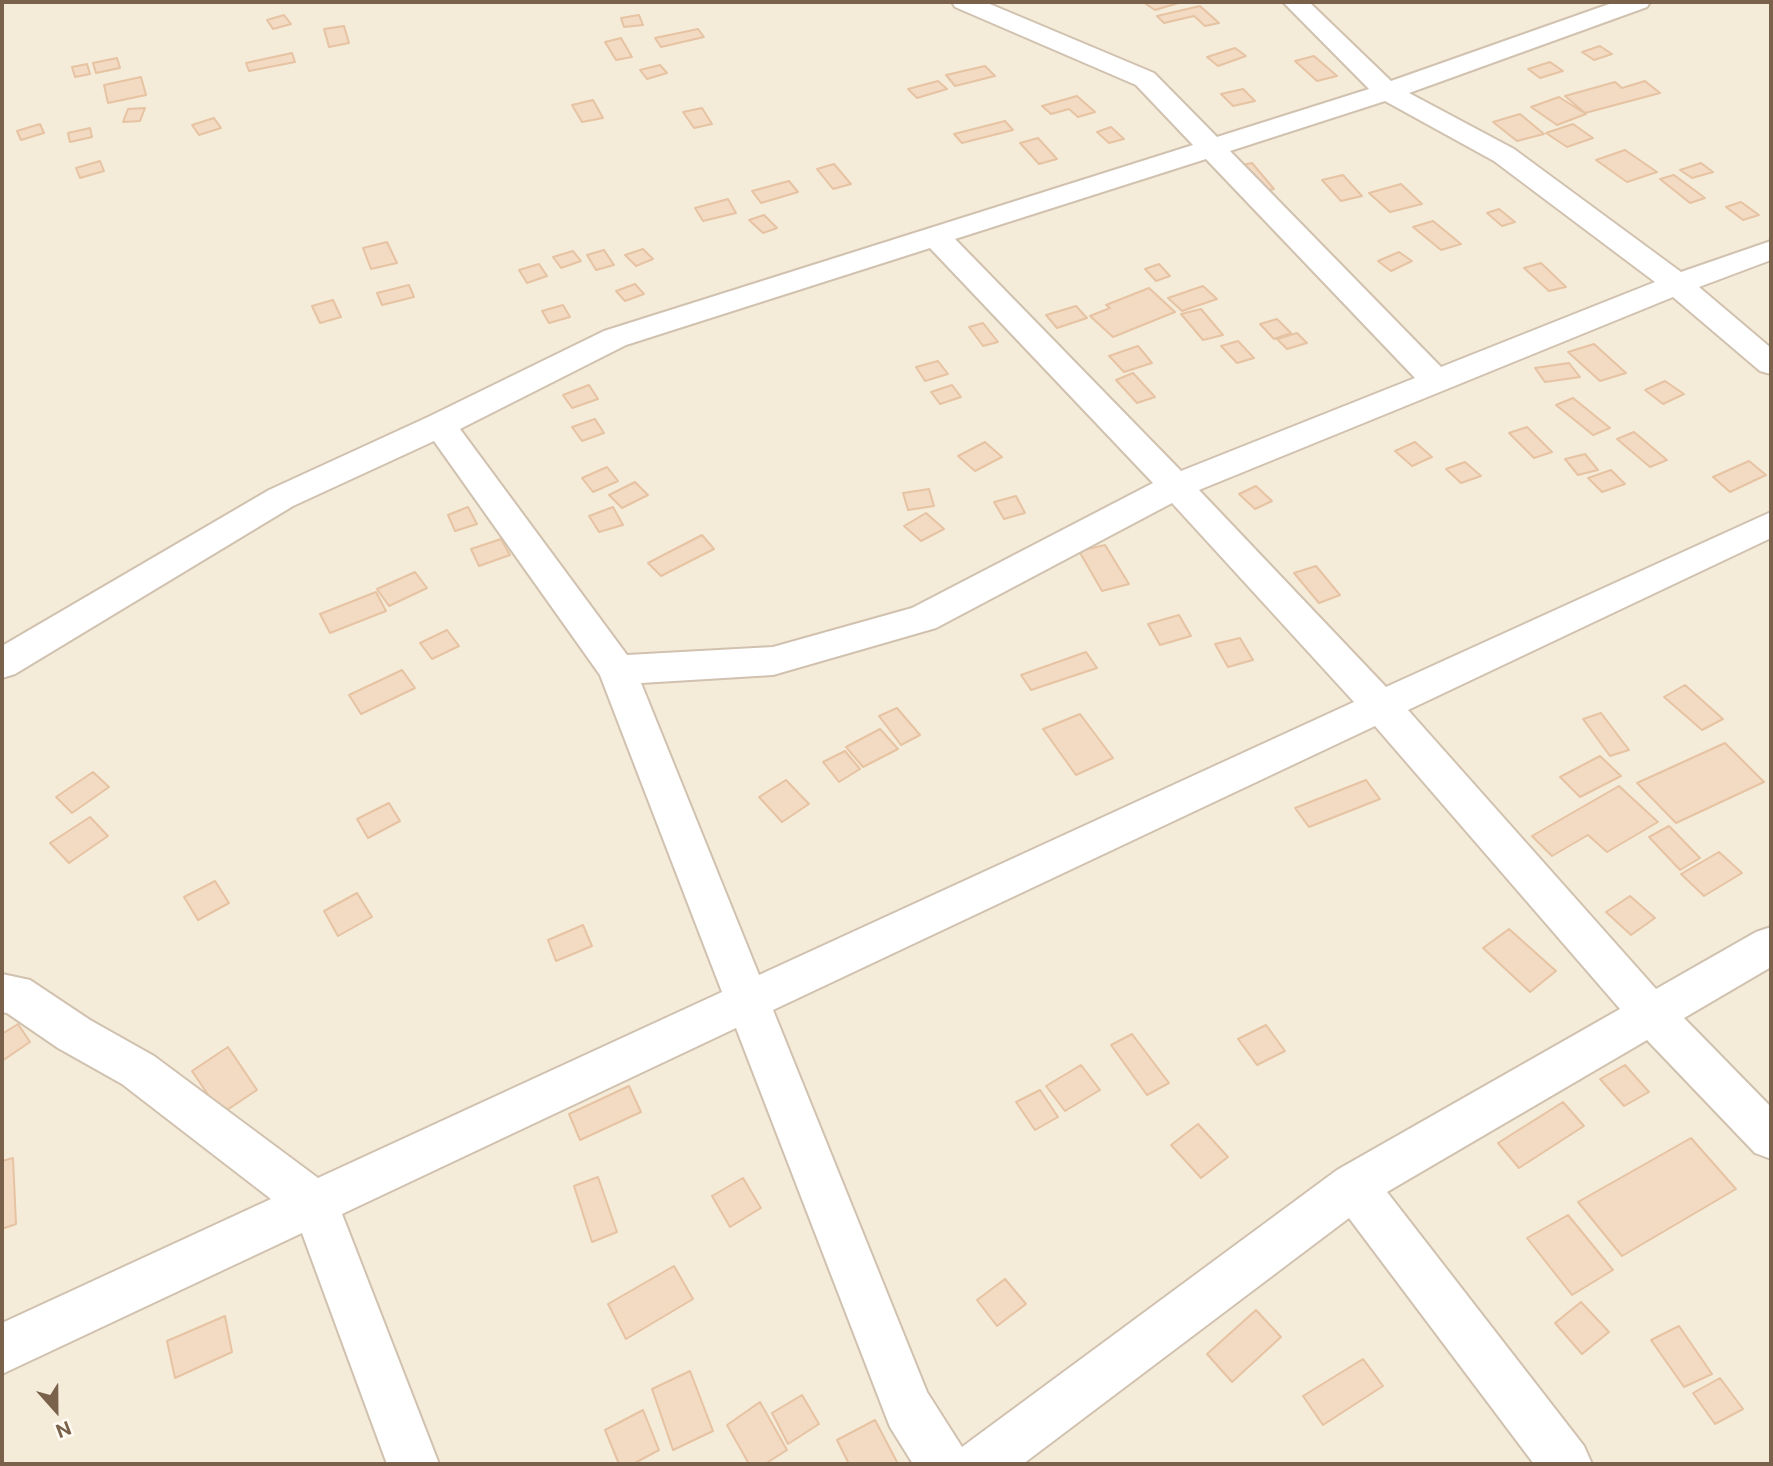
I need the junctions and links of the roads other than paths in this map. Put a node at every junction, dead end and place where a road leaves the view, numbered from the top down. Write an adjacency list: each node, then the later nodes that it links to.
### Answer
1 (964, 2): 5 (street)
2 (1295, 2): 4 (street)
3 (1638, 2): 4 (street)
4 (1387, 92): 5 (street); 8 (street)
5 (1211, 148): 6 (street); 10 (street)
6 (935, 236): 11 (street); 12 (street)
7 (1771, 250): 8 (street)
8 (1677, 284): 9 (street); 10 (street)
9 (1771, 364)
10 (1436, 381): 12 (street)
11 (440, 425): 14 (street); 15 (street)
12 (1176, 486): 15 (street); 16 (street)
13 (1771, 524): 16 (street)
14 (2, 664)
15 (617, 670): 19 (street)
16 (1381, 706): 19 (street); 20 (street)
17 (1771, 945): 20 (street)
18 (2, 993): 23 (street)
19 (747, 1002): 23 (street); 26 (street)
20 (1651, 1014): 21 (street); 22 (street)
21 (1771, 1138)
22 (1354, 1186): 27 (street); 28 (street)
23 (315, 1204): 24 (street); 25 (street)
24 (2, 1349)
25 (413, 1464)
26 (943, 1464)
27 (981, 1464)
28 (1566, 1464)

